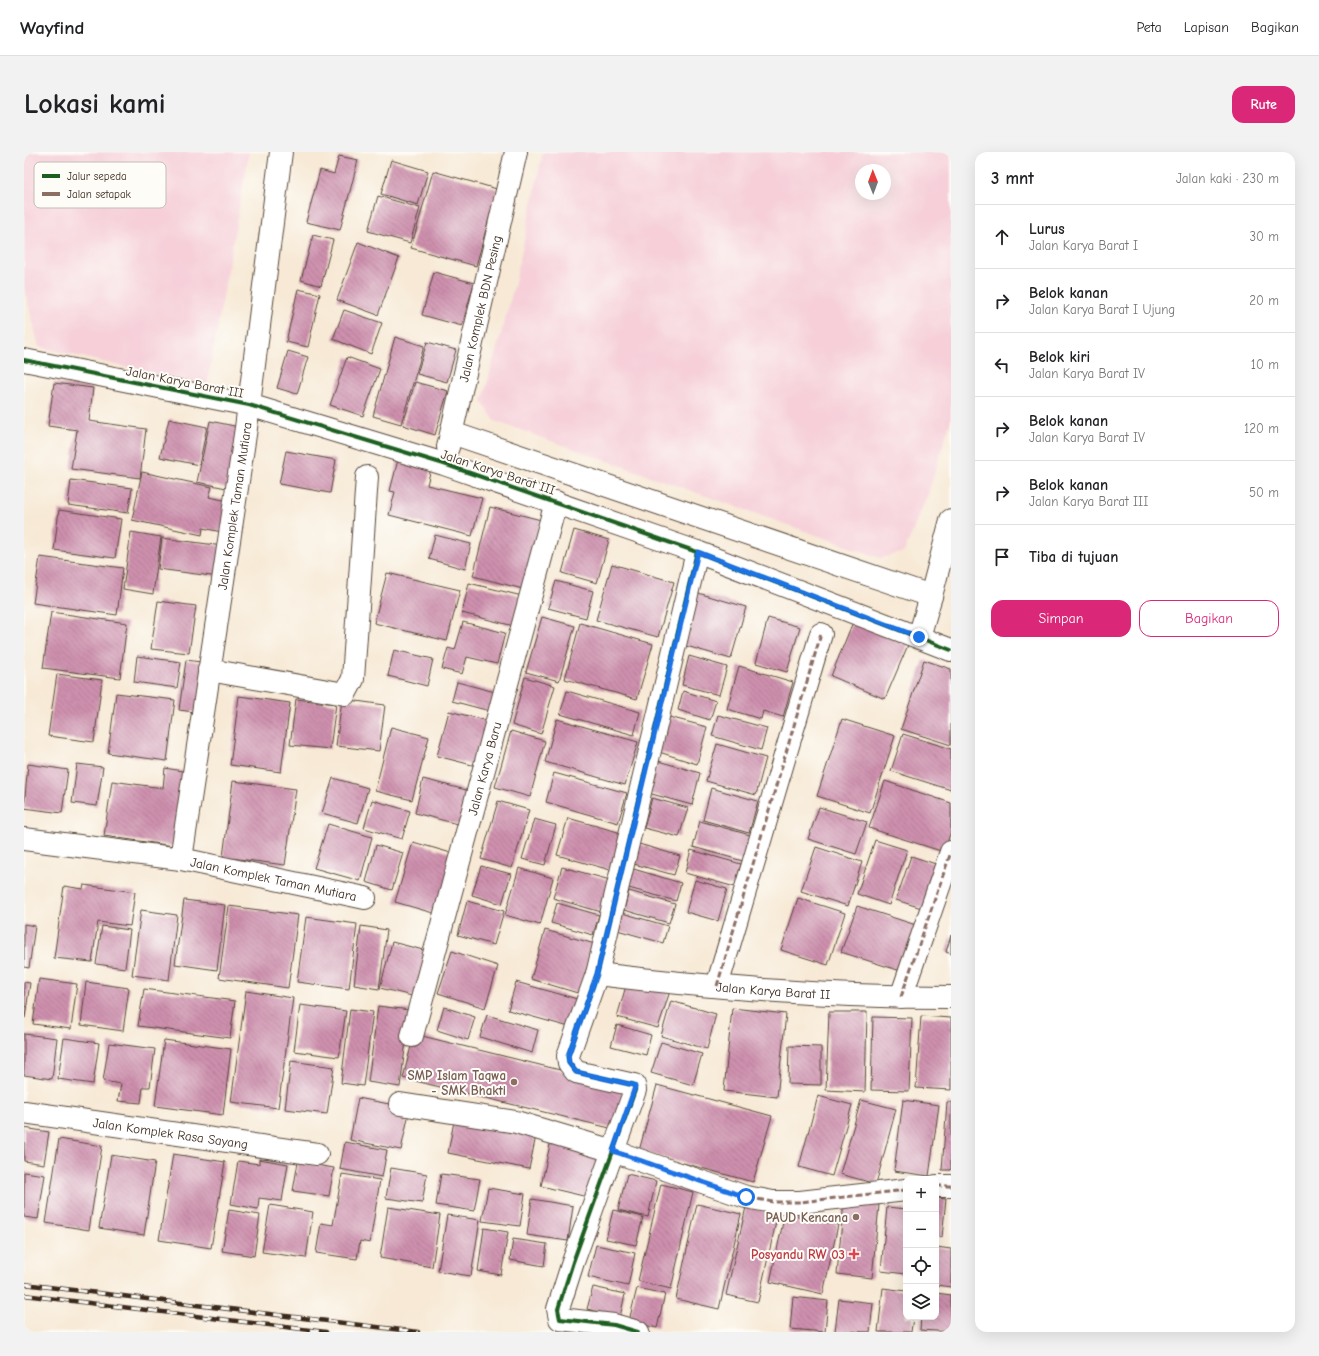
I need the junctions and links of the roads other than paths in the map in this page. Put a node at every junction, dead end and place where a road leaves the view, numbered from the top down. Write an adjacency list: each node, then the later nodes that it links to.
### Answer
1 (281, 152): 4 (street, Jalan Komplek Taman Mutiara)
2 (516, 152): 5 (street, Jalan Komplek BDN Pesing)
3 (24, 360): 4 (street, Jalan Karya Barat III)
4 (249, 405): 6 (street, Jalan Karya Barat III); 15 (street, Jalan Komplek Taman Mutiara)
5 (452, 434): 6 (street, Jalan Komplek BDN Pesing); 11 (street)
6 (444, 464): 8 (street, Jalan Karya Barat III)
7 (367, 477): 15 (street)
8 (556, 502): 10 (street, Jalan Karya Barat III); 24 (street, Jalan Karya Baru)
9 (951, 520): 11 (street)
10 (698, 552): 13 (street, Jalan Karya Barat III); 20 (street)
11 (931, 596): 13 (street)
12 (821, 634): 21 (street)
13 (919, 637): 14 (street, Jalan Karya Barat III)
14 (951, 650)
15 (210, 670): 18 (street, Jalan Komplek Taman Mutiara)
16 (24, 838): 18 (street, Jalan Komplek Taman Mutiara)
17 (951, 852): 22 (street)
18 (181, 859): 19 (street, Jalan Komplek Taman Mutiara)
19 (365, 898)
20 (597, 974): 21 (street, Jalan Karya Barat II); 27 (street)
21 (717, 986): 22 (street, Jalan Karya Barat II)
22 (901, 997): 23 (street, Jalan Karya Barat II)
23 (951, 997)
24 (412, 1036)
25 (400, 1104): 27 (street)
26 (24, 1112): 28 (street, Jalan Komplek Rasa Sayang)
27 (613, 1151): 31 (street); 32 (street)
28 (316, 1154)
29 (939, 1186): 30 (street)
30 (951, 1186)
31 (903, 1190)
32 (638, 1332)

